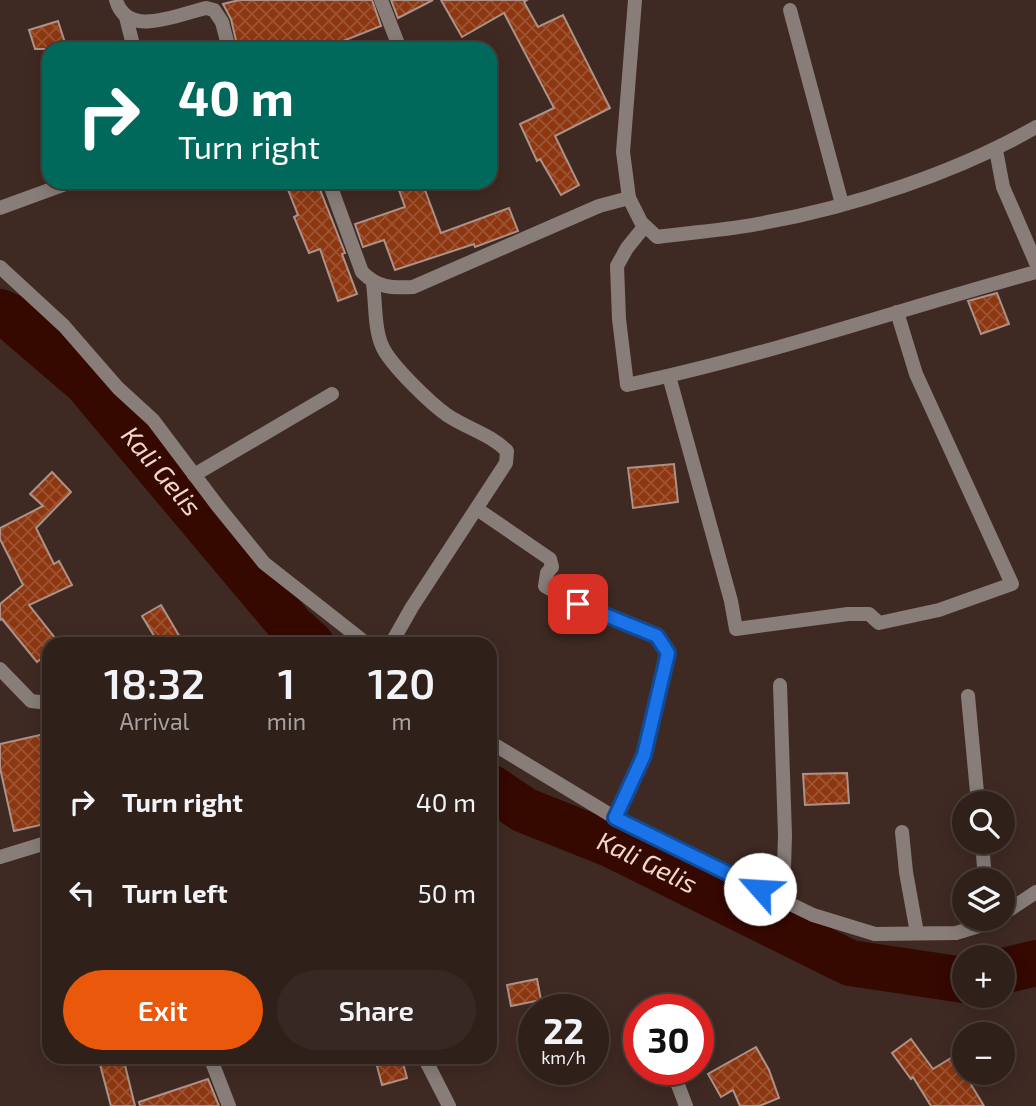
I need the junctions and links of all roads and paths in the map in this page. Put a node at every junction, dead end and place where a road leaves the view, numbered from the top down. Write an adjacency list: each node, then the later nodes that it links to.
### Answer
1 (116, 0): 5 (street)
2 (381, 0): 8 (street)
3 (635, 0): 13 (street)
4 (790, 10): 14 (street)
5 (126, 17): 6 (street); 7 (street)
6 (132, 42)
7 (227, 42)
8 (397, 42)
9 (1036, 127): 10 (street)
10 (996, 150): 14 (street); 17 (street)
11 (52, 189): 15 (street)
12 (332, 189): 20 (street)
13 (629, 198): 16 (street); 20 (street)
14 (842, 204): 16 (street)
15 (0, 208)
16 (644, 227): 22 (street)
17 (1036, 263)
18 (0, 267): 24 (street)
19 (1036, 272): 21 (street)
20 (373, 284): 25 (street)
21 (897, 312): 22 (street); 22 (street)
22 (669, 376)
23 (331, 394): 24 (street)
24 (194, 475): 26 (street)
25 (477, 509): 27 (street); 34 (street)
26 (358, 637)
27 (395, 637)
28 (0, 669): 31 (street)
29 (780, 685): 39 (street)
30 (968, 696): 33 (street)
31 (42, 702)
32 (497, 747): 34 (street)
33 (977, 791)
34 (615, 818): 39 (street)
35 (902, 832): 42 (street)
36 (42, 844): 37 (street)
37 (0, 857)
38 (1036, 892): 40 (street)
39 (783, 900): 42 (street)
40 (1015, 906)
41 (961, 931): 42 (street)
42 (917, 933)
43 (213, 1064): 46 (street)
44 (428, 1064): 47 (street)
45 (678, 1085): 48 (street)
46 (229, 1106)
47 (449, 1106)
48 (685, 1106)

